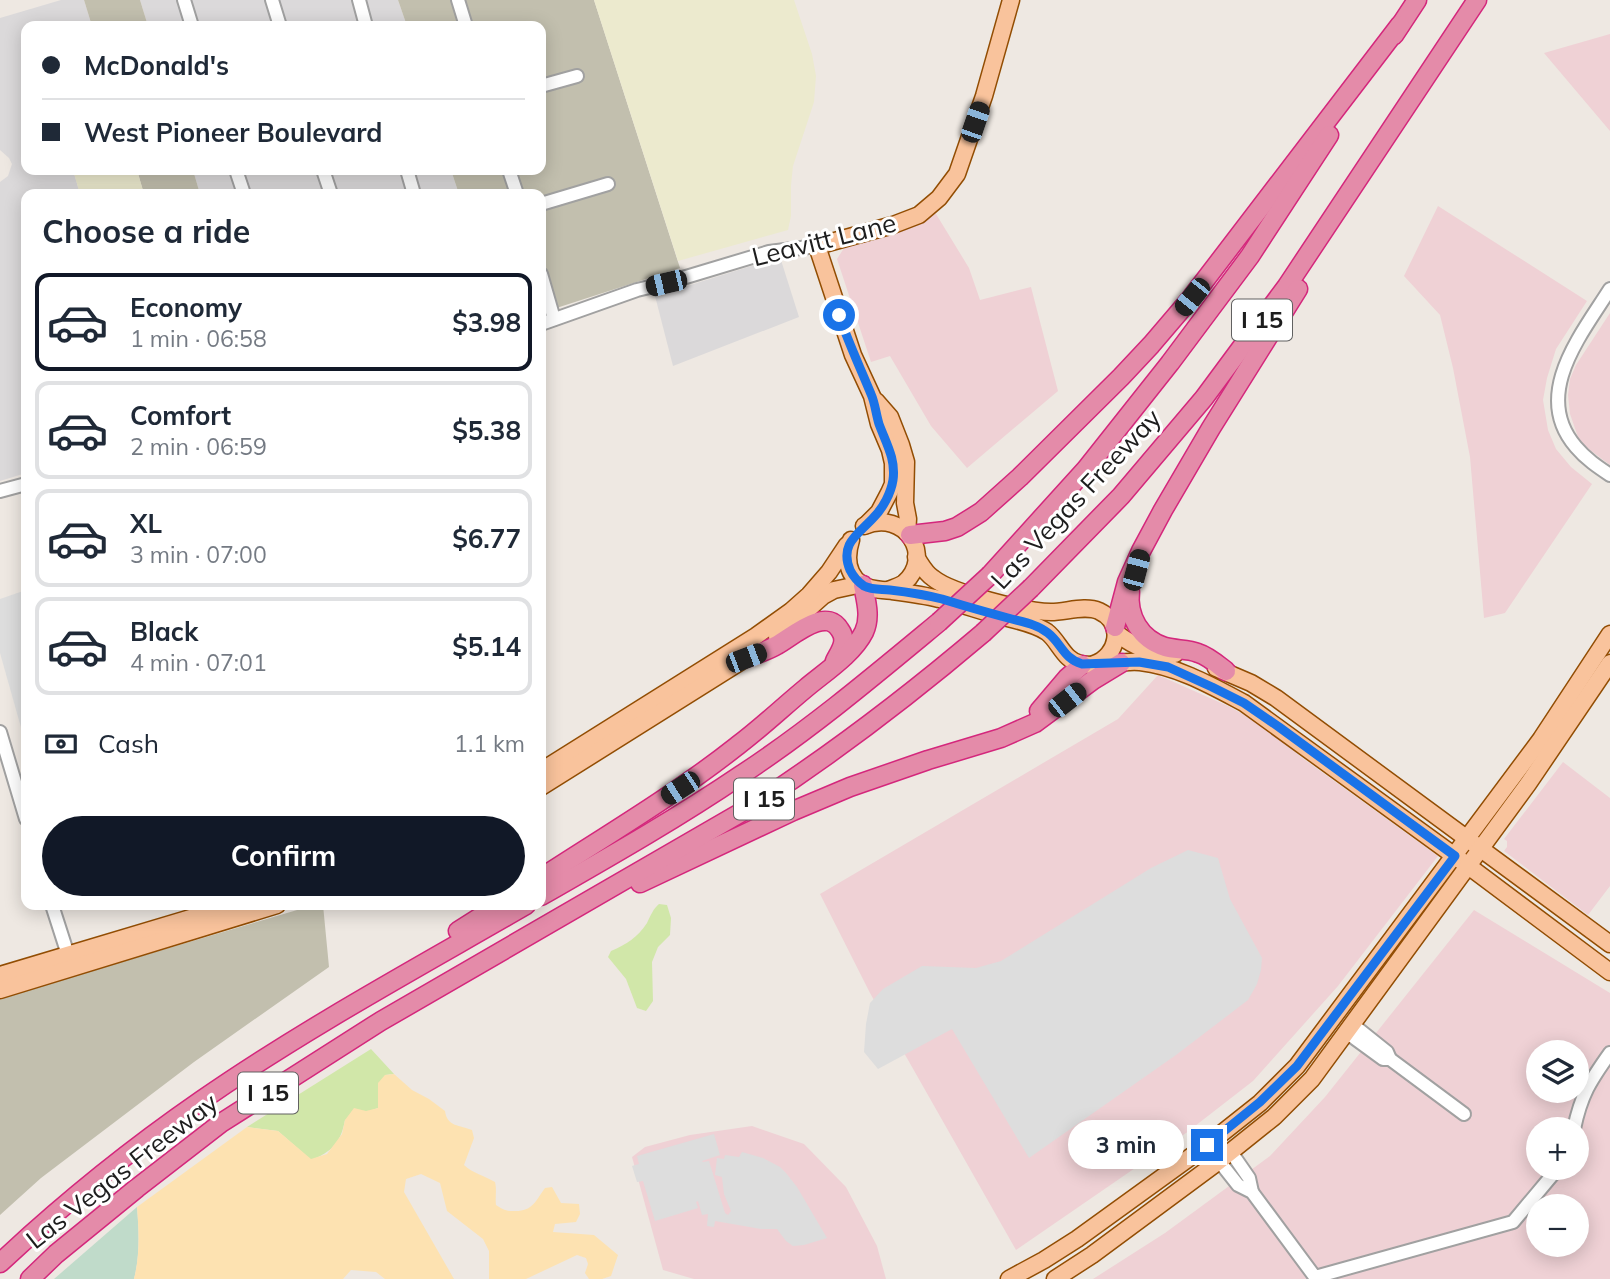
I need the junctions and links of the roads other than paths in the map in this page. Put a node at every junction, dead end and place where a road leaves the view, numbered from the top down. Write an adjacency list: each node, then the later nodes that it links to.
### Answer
1 (184, 0): 8 (street)
2 (272, 0): 9 (street)
3 (359, 0): 10 (street)
4 (458, 0): 11 (street)
5 (1011, 0): 18 (main road, Leavitt Lane)
6 (1417, 0): 12 (highway, Las Vegas Freeway / I 15)
7 (1476, 0): 13 (highway, Las Vegas Freeway / I 15)
8 (190, 21)
9 (278, 21)
10 (365, 21)
11 (464, 21)
12 (1400, 25): 29 (highway); 53 (highway, Las Vegas Freeway / I 15, bridge)
13 (1460, 26): 30 (highway); 60 (highway, Las Vegas Freeway / I 15, bridge)
14 (577, 76): 15 (street)
15 (546, 85)
16 (608, 184): 17 (street)
17 (546, 203)
18 (817, 246): 21 (street, Leavitt Lane); 23 (main road)
19 (1610, 289): 24 (street)
20 (546, 291): 21 (street)
21 (554, 319): 22 (street, Leavitt Lane)
22 (546, 322)
23 (872, 396): 27 (main road); 29 (main road)
24 (1610, 475)
25 (21, 485): 26 (street)
26 (0, 491)
27 (866, 526): 28 (main road); 29 (main road)
28 (851, 541): 31 (main road); 47 (main road)
29 (912, 543): 32 (main road); 33 (main road)
30 (1141, 551): 34 (highway); 42 (highway)
31 (859, 581): 32 (main road); 37 (main road); 40 (highway)
32 (888, 590): 36 (main road)
33 (1079, 610): 34 (main road); 36 (main road)
34 (1116, 630): 41 (main road); 42 (main road)
35 (1610, 634): 43 (main road)
36 (1060, 647): 41 (main road)
37 (746, 658): 40 (highway); 48 (main road)
38 (1121, 663): 41 (main road); 44 (highway); 51 (main road)
39 (1610, 663): 46 (main road)
40 (834, 664): 52 (highway)
41 (1086, 665): 44 (highway)
42 (1226, 671): 50 (main road)
43 (1553, 722): 46 (main road); 50 (main road)
44 (1025, 727): 60 (highway)
45 (1, 737): 49 (street)
46 (1546, 757): 50 (main road)
47 (546, 768)
48 (546, 784)
49 (21, 803)
50 (1473, 844): 51 (main road); 62 (main road)
51 (1461, 861): 64 (main road); 68 (main road); 72 (main road)
52 (546, 875)
53 (546, 893)
54 (54, 910): 63 (street)
55 (218, 910): 59 (main road)
56 (262, 910): 61 (main road)
57 (491, 910): 67 (highway)
58 (517, 910): 67 (highway, Las Vegas Freeway / I 15)
59 (181, 922): 61 (main road); 63 (main road)
60 (526, 937): 76 (highway, Las Vegas Freeway / I 15)
61 (171, 938): 63 (main road)
62 (1610, 944)
63 (70, 961): 65 (main road); 66 (main road)
64 (1610, 972)
65 (0, 975)
66 (0, 989)
67 (328, 1019): 75 (highway, Las Vegas Freeway / I 15)
68 (1349, 1028): 70 (street); 73 (main road)
69 (1610, 1054): 71 (street)
70 (1464, 1114)
71 (1577, 1117)
72 (1213, 1140): 73 (main road); 77 (main road)
73 (1225, 1157): 74 (street); 78 (main road)
74 (1548, 1180)
75 (0, 1263)
76 (30, 1279)
77 (1009, 1279)
78 (1055, 1279)

